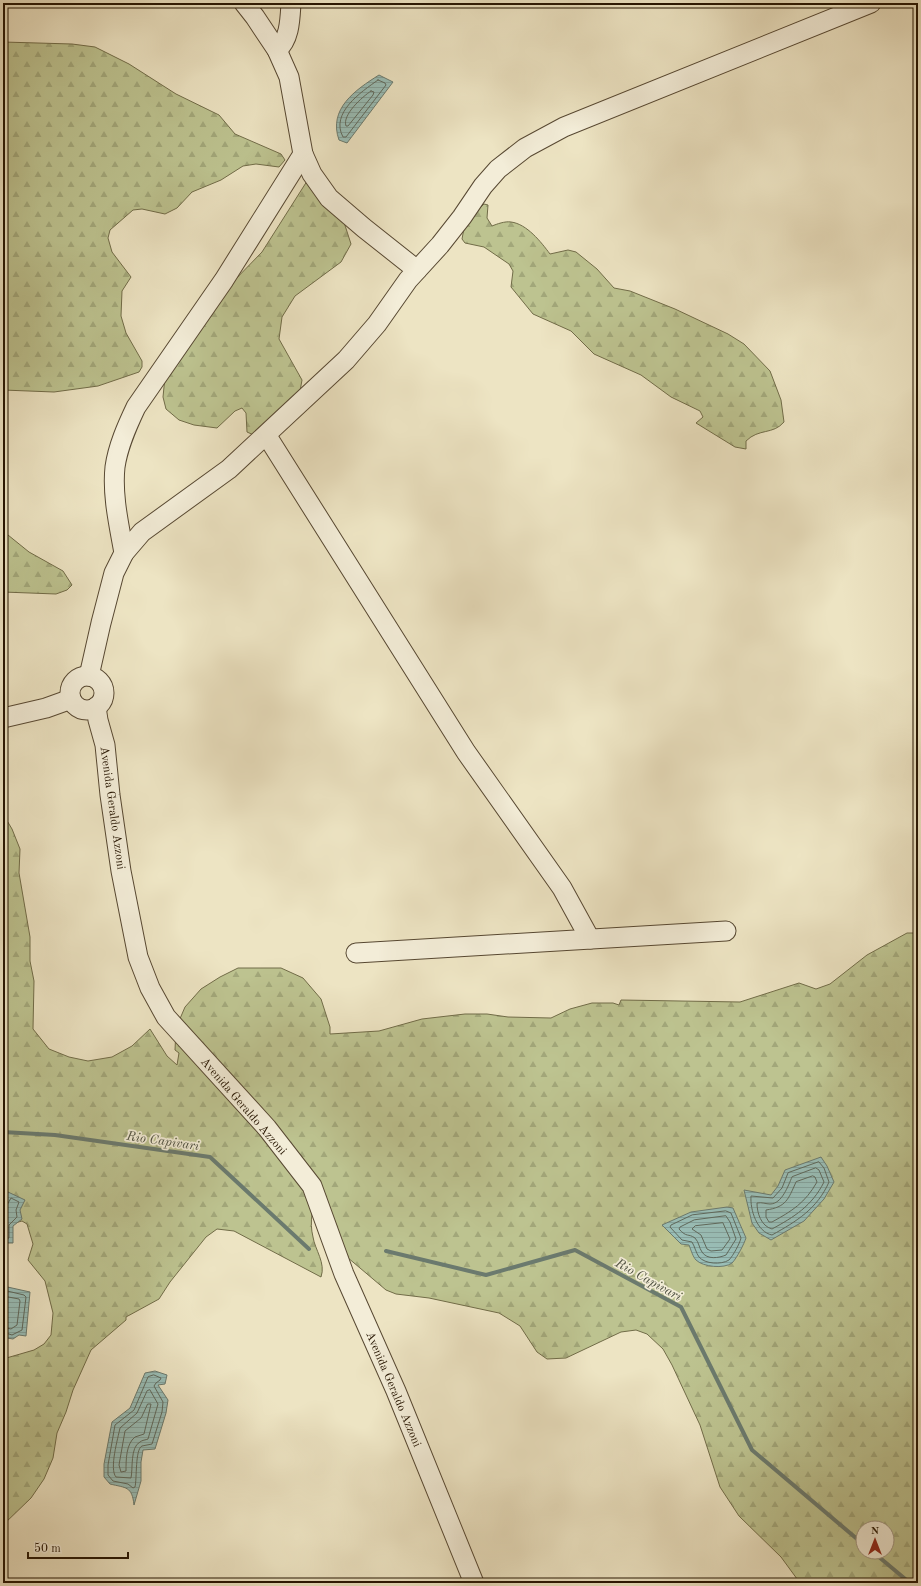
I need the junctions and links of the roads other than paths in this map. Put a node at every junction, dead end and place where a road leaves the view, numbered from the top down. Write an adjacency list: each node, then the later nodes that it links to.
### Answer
1 (244, 3): 4 (street)
2 (291, 3): 4 (street)
3 (871, 3): 6 (street)
4 (277, 50): 5 (street)
5 (303, 154): 6 (street); 8 (street)
6 (417, 270): 7 (street)
7 (267, 436): 8 (street); 14 (street)
8 (124, 553): 9 (street)
9 (89, 676): 10 (street); 11 (street)
10 (71, 700): 11 (street); 12 (street)
11 (96, 708): 16 (street, Avenida Geraldo Azzoni)
12 (3, 718)
13 (726, 931): 14 (street)
14 (590, 939): 15 (street)
15 (356, 954)
16 (474, 1583)

